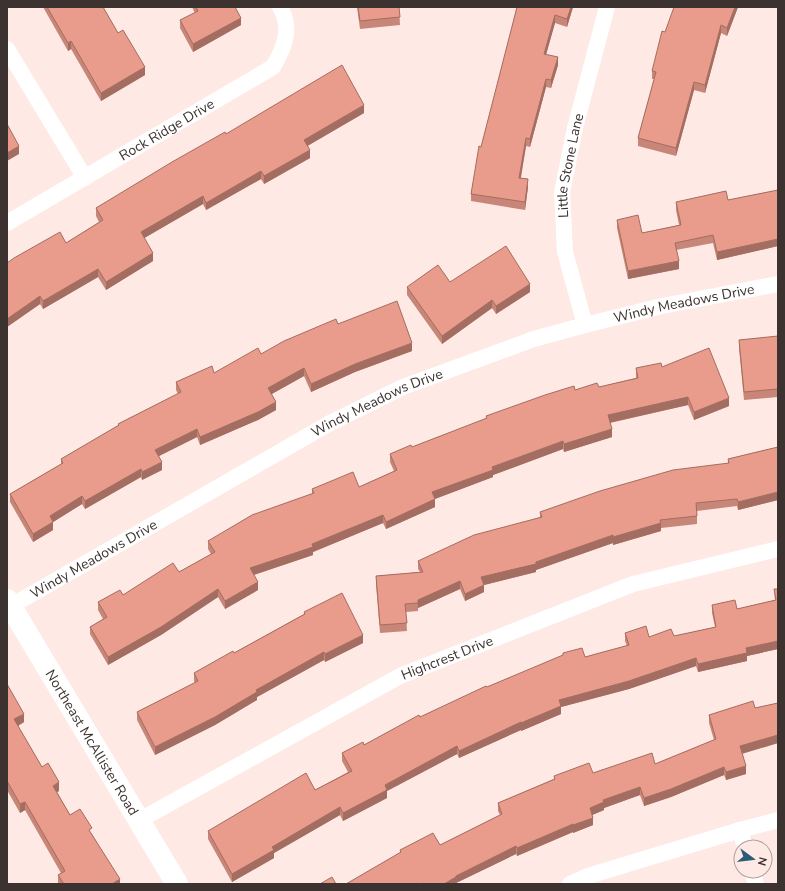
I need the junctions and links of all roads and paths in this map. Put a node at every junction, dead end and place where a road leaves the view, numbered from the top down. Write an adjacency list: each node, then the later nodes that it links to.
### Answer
1 (608, 7): 7 (street, Little Stone Lane)
2 (281, 8): 4 (street, Rock Ridge Drive)
3 (7, 49): 4 (street)
4 (85, 178): 5 (street, Rock Ridge Drive)
5 (7, 223)
6 (778, 284): 7 (street, Windy Meadows Drive)
7 (585, 325): 9 (street, Windy Meadows Drive)
8 (778, 549): 11 (street, Highcrest Drive)
9 (9, 603): 11 (street, Northeast McAllister Road)
10 (778, 820): 12 (street)
11 (138, 821): 14 (street, Northeast McAllister Road)
12 (740, 830): 13 (street); 15 (street)
13 (743, 839)
14 (177, 884)
15 (570, 884)

